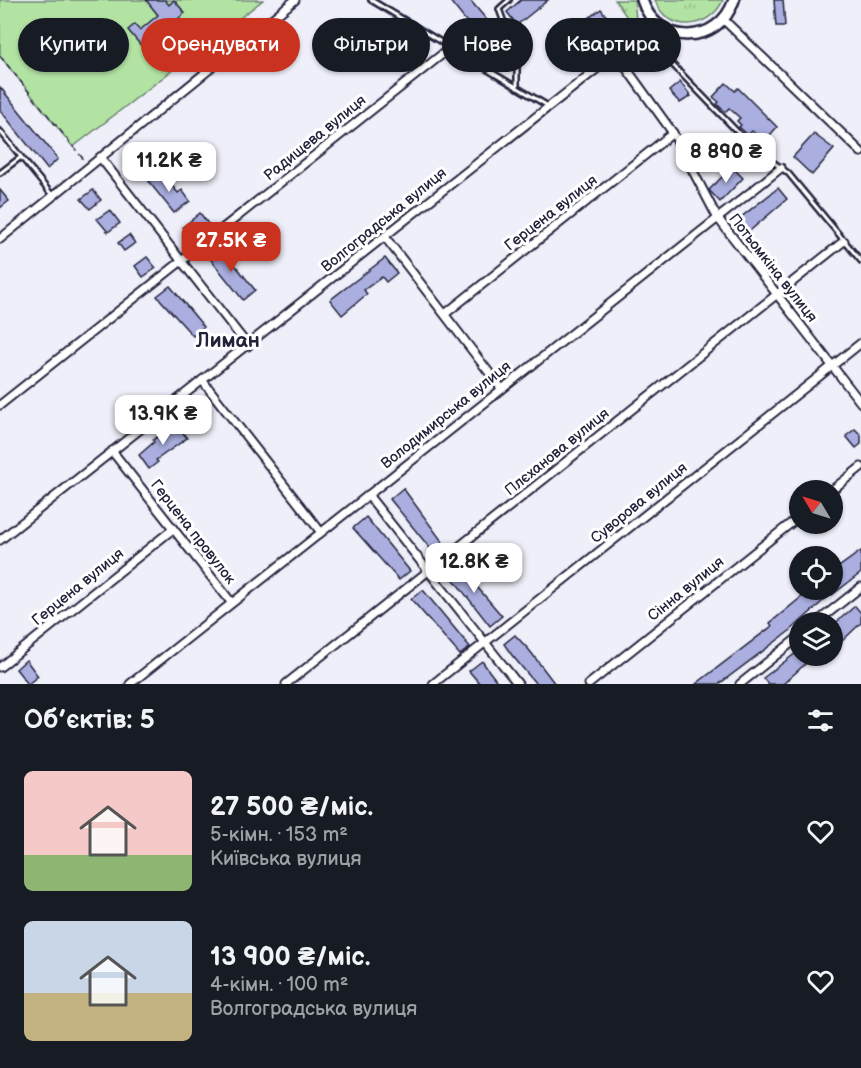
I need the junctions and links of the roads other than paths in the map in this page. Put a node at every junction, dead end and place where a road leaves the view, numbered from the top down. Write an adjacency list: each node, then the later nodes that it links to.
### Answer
1 (296, 0): 21 (street)
2 (371, 0): 9 (lane)
3 (509, 0): 15 (lane)
4 (642, 0): 6 (street)
5 (734, 0): 7 (street)
6 (651, 18)
7 (724, 20): 8 (street); 19 (street)
8 (681, 35)
9 (442, 43)
10 (442, 54): 29 (street, Радищева вулиця)
11 (490, 72): 15 (lane)
12 (592, 72): 16 (street, Волгоградська вулиця)
13 (628, 72): 18 (street, Потьомкіна вулиця)
14 (679, 72): 22 (lane)
15 (517, 88): 16 (lane)
16 (548, 106): 26 (street, Волгоградська вулиця)
17 (0, 131): 20 (lane)
18 (673, 133): 25 (street, Потьомкіна вулиця); 32 (street, Герцена вулиця)
19 (861, 152)
20 (21, 157): 23 (lane); 24 (lane)
21 (100, 158): 24 (street); 29 (street)
22 (781, 168): 25 (street, Володимирська вулиця); 28 (lane)
23 (0, 173)
24 (53, 196): 27 (street)
25 (717, 217): 31 (street, Потьомкіна вулиця); 37 (street, Володимирська вулиця)
26 (384, 237): 32 (street); 34 (street, Волгоградська вулиця)
27 (0, 239)
28 (844, 241): 30 (lane); 31 (street, Плєханова вулиця)
29 (182, 261): 34 (street); 39 (street, Радищева вулиця)
30 (861, 261)
31 (777, 294): 35 (street, Потьомкіна вулиця); 48 (street, Плєханова вулиця)
32 (445, 314): 37 (street)
33 (861, 343): 35 (street, Суворова вулиця)
34 (248, 346): 36 (street, Волгоградська вулиця)
35 (832, 366): 38 (street, Потьомкіна вулиця); 52 (street, Суворова вулиця)
36 (202, 380): 40 (street, Волгоградська вулиця); 46 (street)
37 (501, 388): 43 (street, Володимирська вулиця)
38 (861, 403)
39 (0, 405)
40 (112, 451): 45 (street, Герцена провулок); 47 (street, Волгоградська вулиця)
41 (861, 467): 42 (street)
42 (843, 481)
43 (368, 495): 46 (street, Володимирська вулиця); 48 (street)
44 (789, 525): 59 (street, Сінна вулиця)
45 (173, 529): 50 (street, Герцена провулок); 54 (street, Герцена вулиця)
46 (320, 531): 50 (street, Володимирська вулиця)
47 (0, 540)
48 (428, 572): 52 (street); 56 (street, Плєханова вулиця)
49 (861, 587): 51 (street)
50 (231, 602): 55 (street, Володимирська вулиця)
51 (830, 612)
52 (485, 643): 57 (street, Суворова вулиця); 58 (street)
53 (789, 645): 60 (street)
54 (0, 667)
55 (130, 684)
56 (286, 684)
57 (433, 684)
58 (519, 684)
59 (589, 684)
60 (740, 684)

